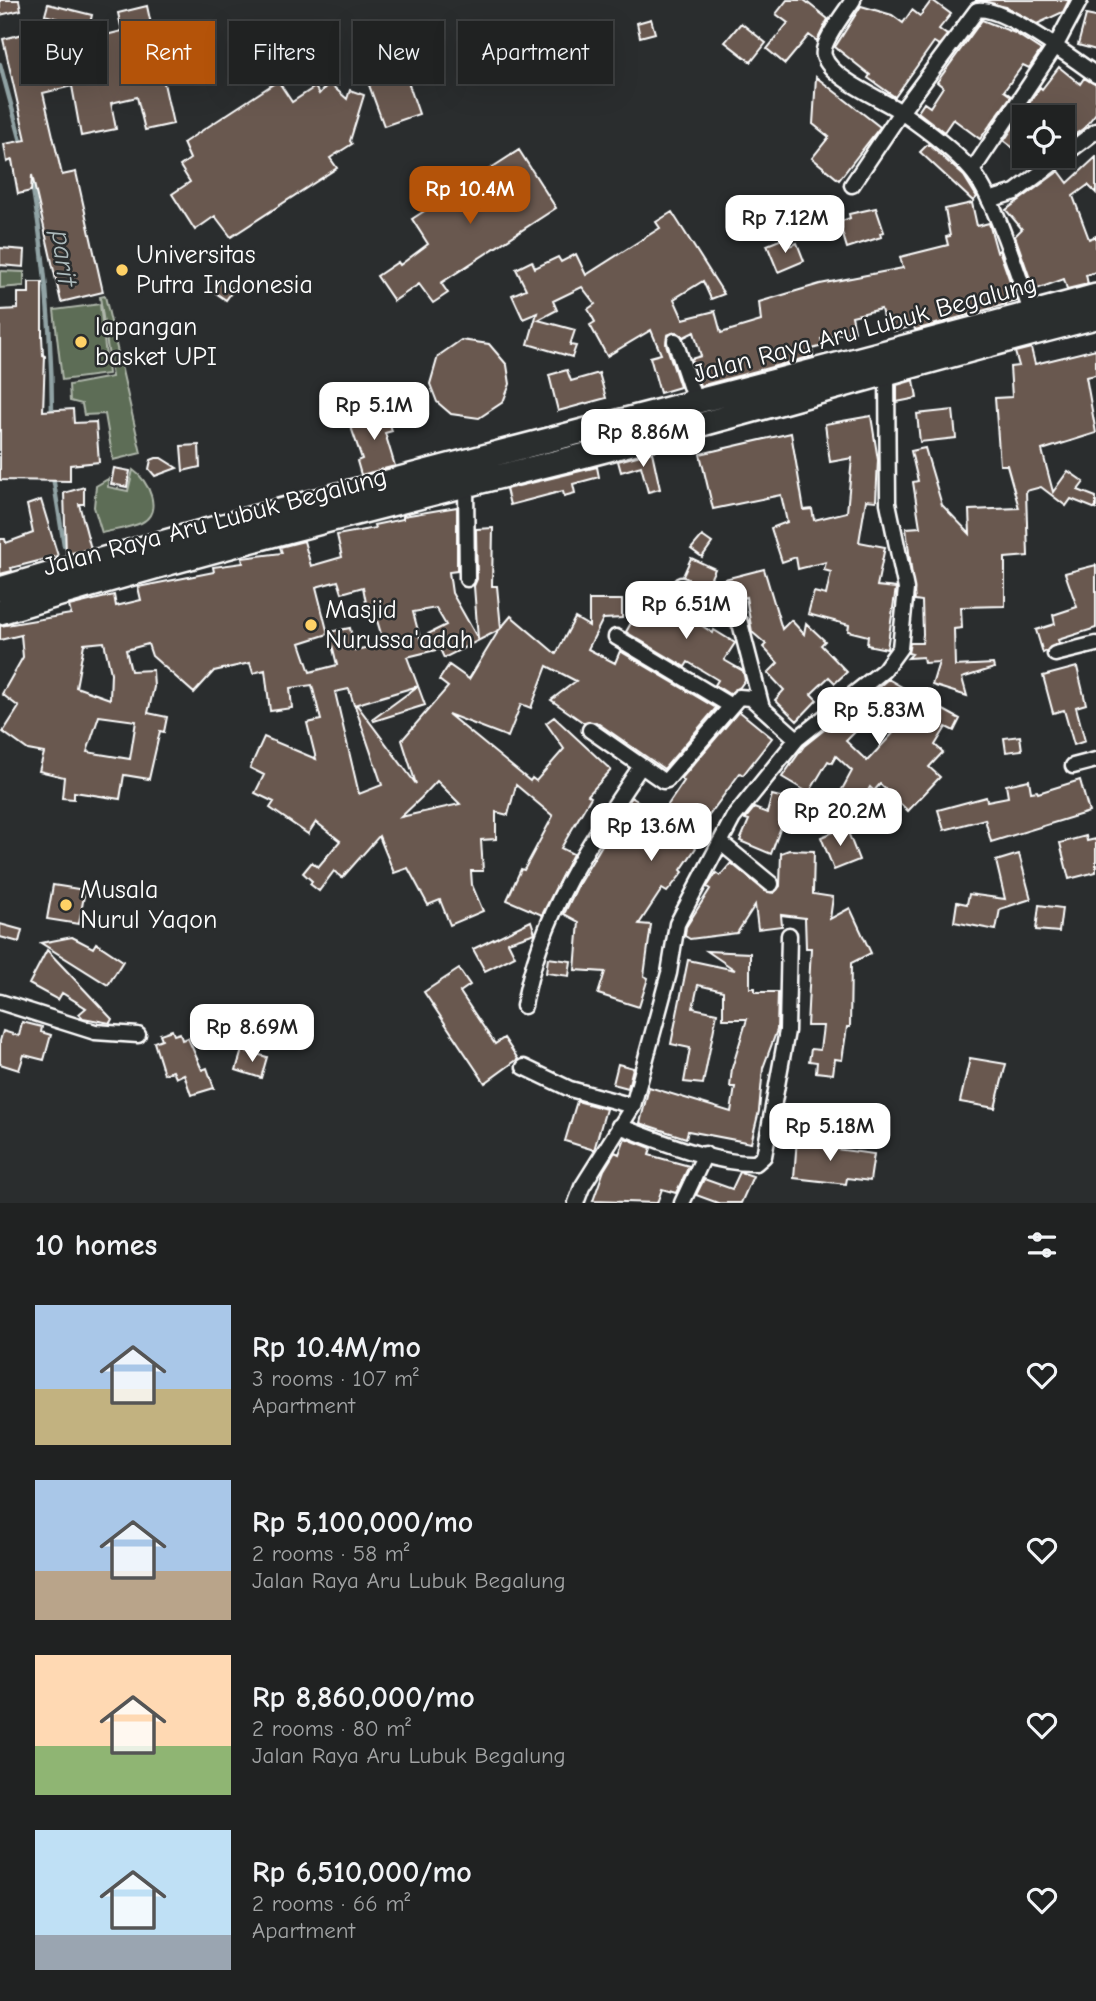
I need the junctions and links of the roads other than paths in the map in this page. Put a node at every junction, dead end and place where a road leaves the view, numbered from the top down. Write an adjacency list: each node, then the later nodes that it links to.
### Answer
1 (853, 0): 5 (street)
2 (1080, 0): 3 (street)
3 (1056, 45): 4 (street); 5 (street); 7 (street)
4 (1096, 75)
5 (901, 112): 7 (street); 8 (street)
6 (1096, 131): 9 (street)
7 (972, 171): 9 (street)
8 (852, 185)
9 (989, 200): 11 (street)
10 (1096, 296): 11 (main road, Jalan Raya Aru Lubuk Begalung)
11 (1032, 314): 15 (main road, Jalan Raya Aru Lubuk Begalung)
12 (1096, 317): 14 (main road, Jalan Raya Aru Lubuk Begalung)
13 (675, 341): 15 (street)
14 (887, 373): 17 (main road, Jalan Raya Aru Lubuk Begalung); 30 (street)
15 (696, 404): 16 (main road, Jalan Raya Aru Lubuk Begalung)
16 (572, 433): 17 (main road); 19 (main road, Jalan Raya Aru Lubuk Begalung)
17 (579, 456): 18 (main road, Jalan Raya Aru Lubuk Begalung)
18 (466, 483): 19 (main road, Jalan Raya Aru Lubuk Begalung); 20 (street)
19 (119, 564): 22 (main road, Jalan Raya Aru Lubuk Begalung); 23 (main road, Jalan Raya Aru Lubuk Begalung)
20 (467, 579)
21 (681, 585): 28 (street)
22 (0, 589)
23 (0, 612)
24 (616, 637): 27 (street)
25 (1096, 644): 26 (street)
26 (1055, 654)
27 (731, 706): 28 (street); 32 (street)
28 (762, 709): 30 (street)
29 (590, 730): 32 (street)
30 (797, 738): 34 (street)
31 (1096, 760): 33 (street)
32 (641, 766): 38 (street)
33 (1073, 766)
34 (720, 842): 35 (street); 41 (street)
35 (771, 884)
36 (789, 935): 43 (street)
37 (0, 1002): 39 (street)
38 (524, 1006)
39 (138, 1035)
40 (524, 1067): 41 (street)
41 (633, 1106): 42 (street)
42 (619, 1126): 43 (street); 44 (street)
43 (705, 1154): 45 (street)
44 (576, 1203)
45 (682, 1203)

